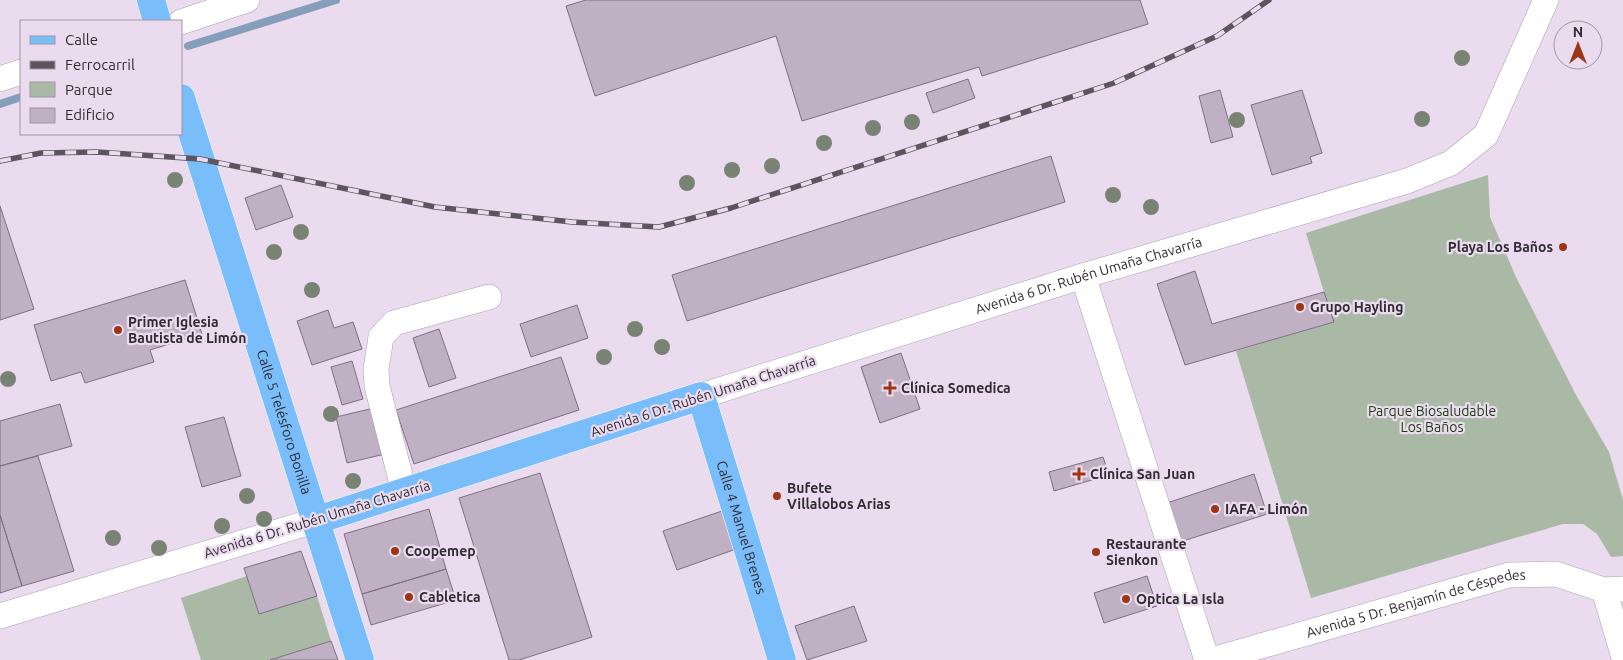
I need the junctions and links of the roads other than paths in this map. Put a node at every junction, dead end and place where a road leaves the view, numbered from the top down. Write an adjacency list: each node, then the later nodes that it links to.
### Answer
1 (151, 0): 4 (main road)
2 (247, 0): 5 (street)
3 (1546, 0): 7 (street, Avenida 6 Dr. Rubén Umaña Chavarría)
4 (157, 20)
5 (182, 22)
6 (182, 101): 11 (main road, Calle 5 Telésforo Bonilla)
7 (1083, 276): 9 (street, Avenida 6 Dr. Rubén Umaña Chavarría); 17 (street)
8 (489, 297): 10 (street)
9 (701, 396): 10 (main road, Avenida 6 Dr. Rubén Umaña Chavarría); 16 (main road, Calle 4 Manuel Brenes)
10 (404, 492): 11 (main road, Avenida 6 Dr. Rubén Umaña Chavarría)
11 (317, 520): 13 (street, Avenida 6 Dr. Rubén Umaña Chavarría); 15 (main road, Calle 5 Telésforo Bonilla)
12 (1613, 590): 14 (street); 18 (street, Avenida 5 Dr. Benjamín de Céspedes)
13 (0, 616)
14 (1623, 654)
15 (360, 660)
16 (782, 660)
17 (1207, 660)
18 (1212, 660)

